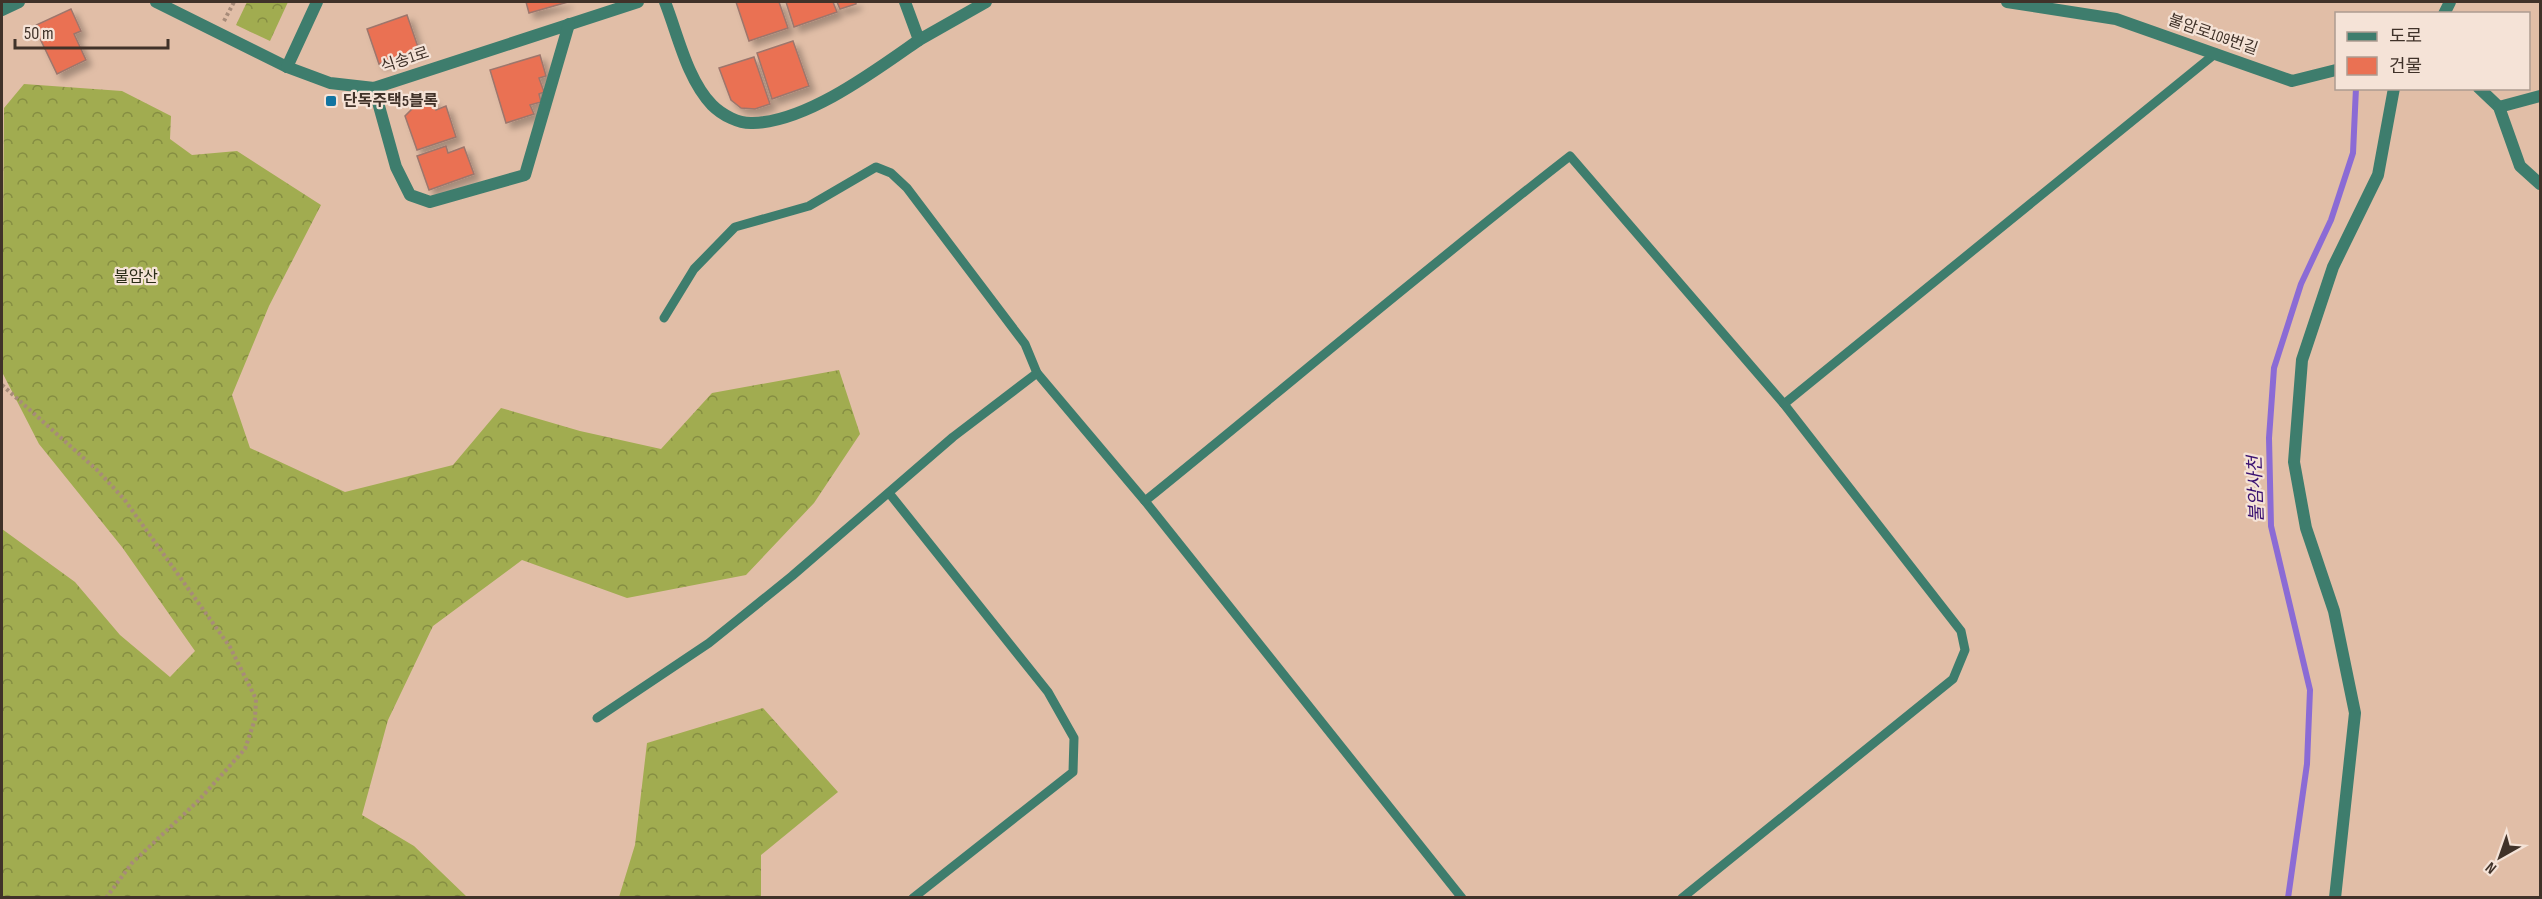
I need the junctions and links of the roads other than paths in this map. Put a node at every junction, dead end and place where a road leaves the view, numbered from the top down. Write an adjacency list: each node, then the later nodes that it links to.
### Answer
1 (19, 2): 9 (street)
2 (156, 2): 13 (street, 식송1로)
3 (317, 2): 13 (street)
4 (638, 2): 10 (street, 식송1로)
5 (665, 2): 11 (street)
6 (905, 2): 11 (street)
7 (986, 2): 11 (street)
8 (2007, 2): 12 (street, 불암로109번길)
9 (2, 10)
10 (569, 24): 15 (street, 식송1로); 15 (street)
11 (919, 40)
12 (2216, 53): 14 (street, 불암로109번길); 23 (lane)
13 (287, 68): 15 (street, 식송1로)
14 (2335, 70)
15 (374, 88)
16 (2394, 90): 30 (street)
17 (2480, 90): 19 (street)
18 (2541, 96): 19 (street)
19 (2499, 107): 20 (street)
20 (2541, 184)
21 (664, 318): 22 (lane)
22 (1037, 373): 24 (lane); 25 (lane)
23 (1784, 404): 25 (lane); 29 (lane)
24 (889, 493): 26 (lane); 27 (lane)
25 (1145, 501): 28 (lane)
26 (597, 717)
27 (913, 897)
28 (1462, 897)
29 (1682, 897)
30 (2335, 897)

